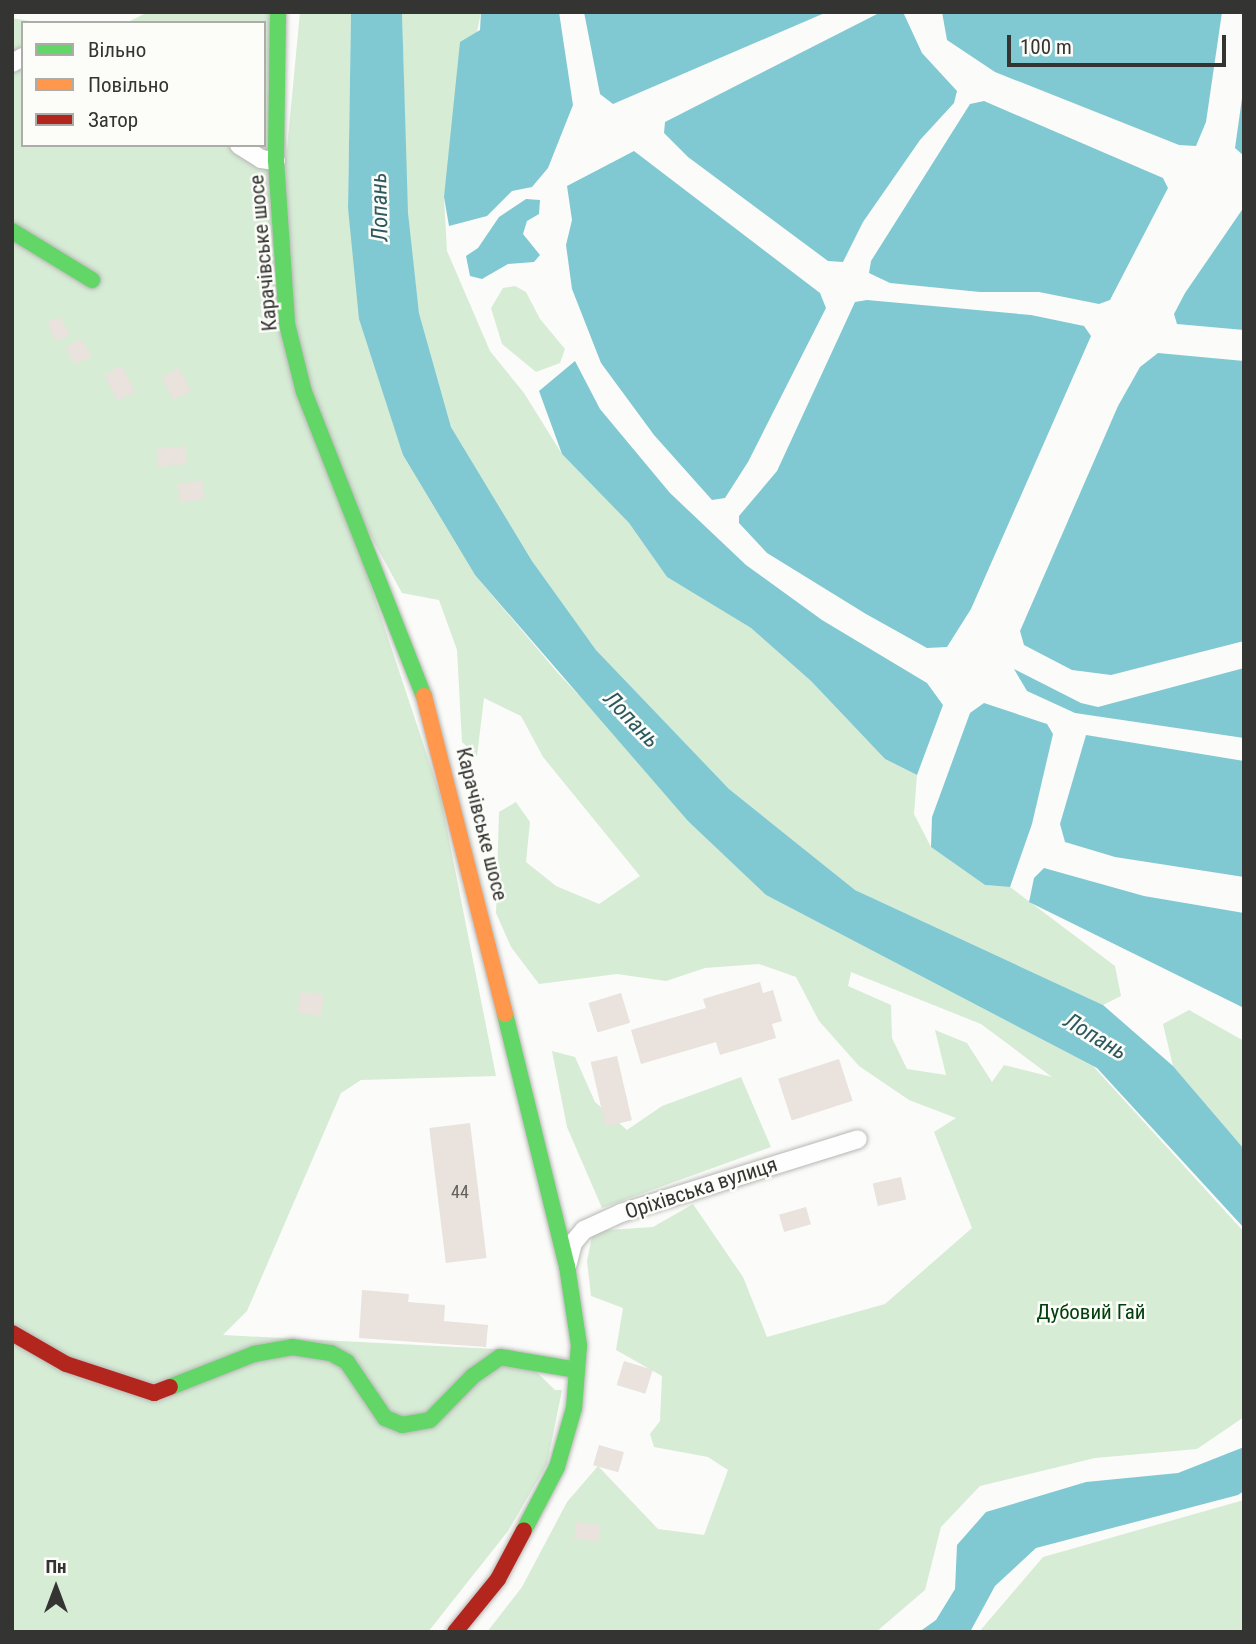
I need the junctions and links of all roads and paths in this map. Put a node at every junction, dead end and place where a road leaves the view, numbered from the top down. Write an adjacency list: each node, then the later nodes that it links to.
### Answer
1 (278, 12): 3 (street, Карачівське шосе)
2 (242, 147): 3 (street)
3 (276, 161): 7 (street, Карачівське шосе)
4 (12, 231): 5 (street)
5 (92, 280)
6 (858, 1139): 7 (street, Оріхівська вулиця)
7 (567, 1266): 9 (street, Карачівське шосе)
8 (12, 1333): 9 (street)
9 (577, 1370): 10 (street, Карачівське шосе)
10 (456, 1632)

